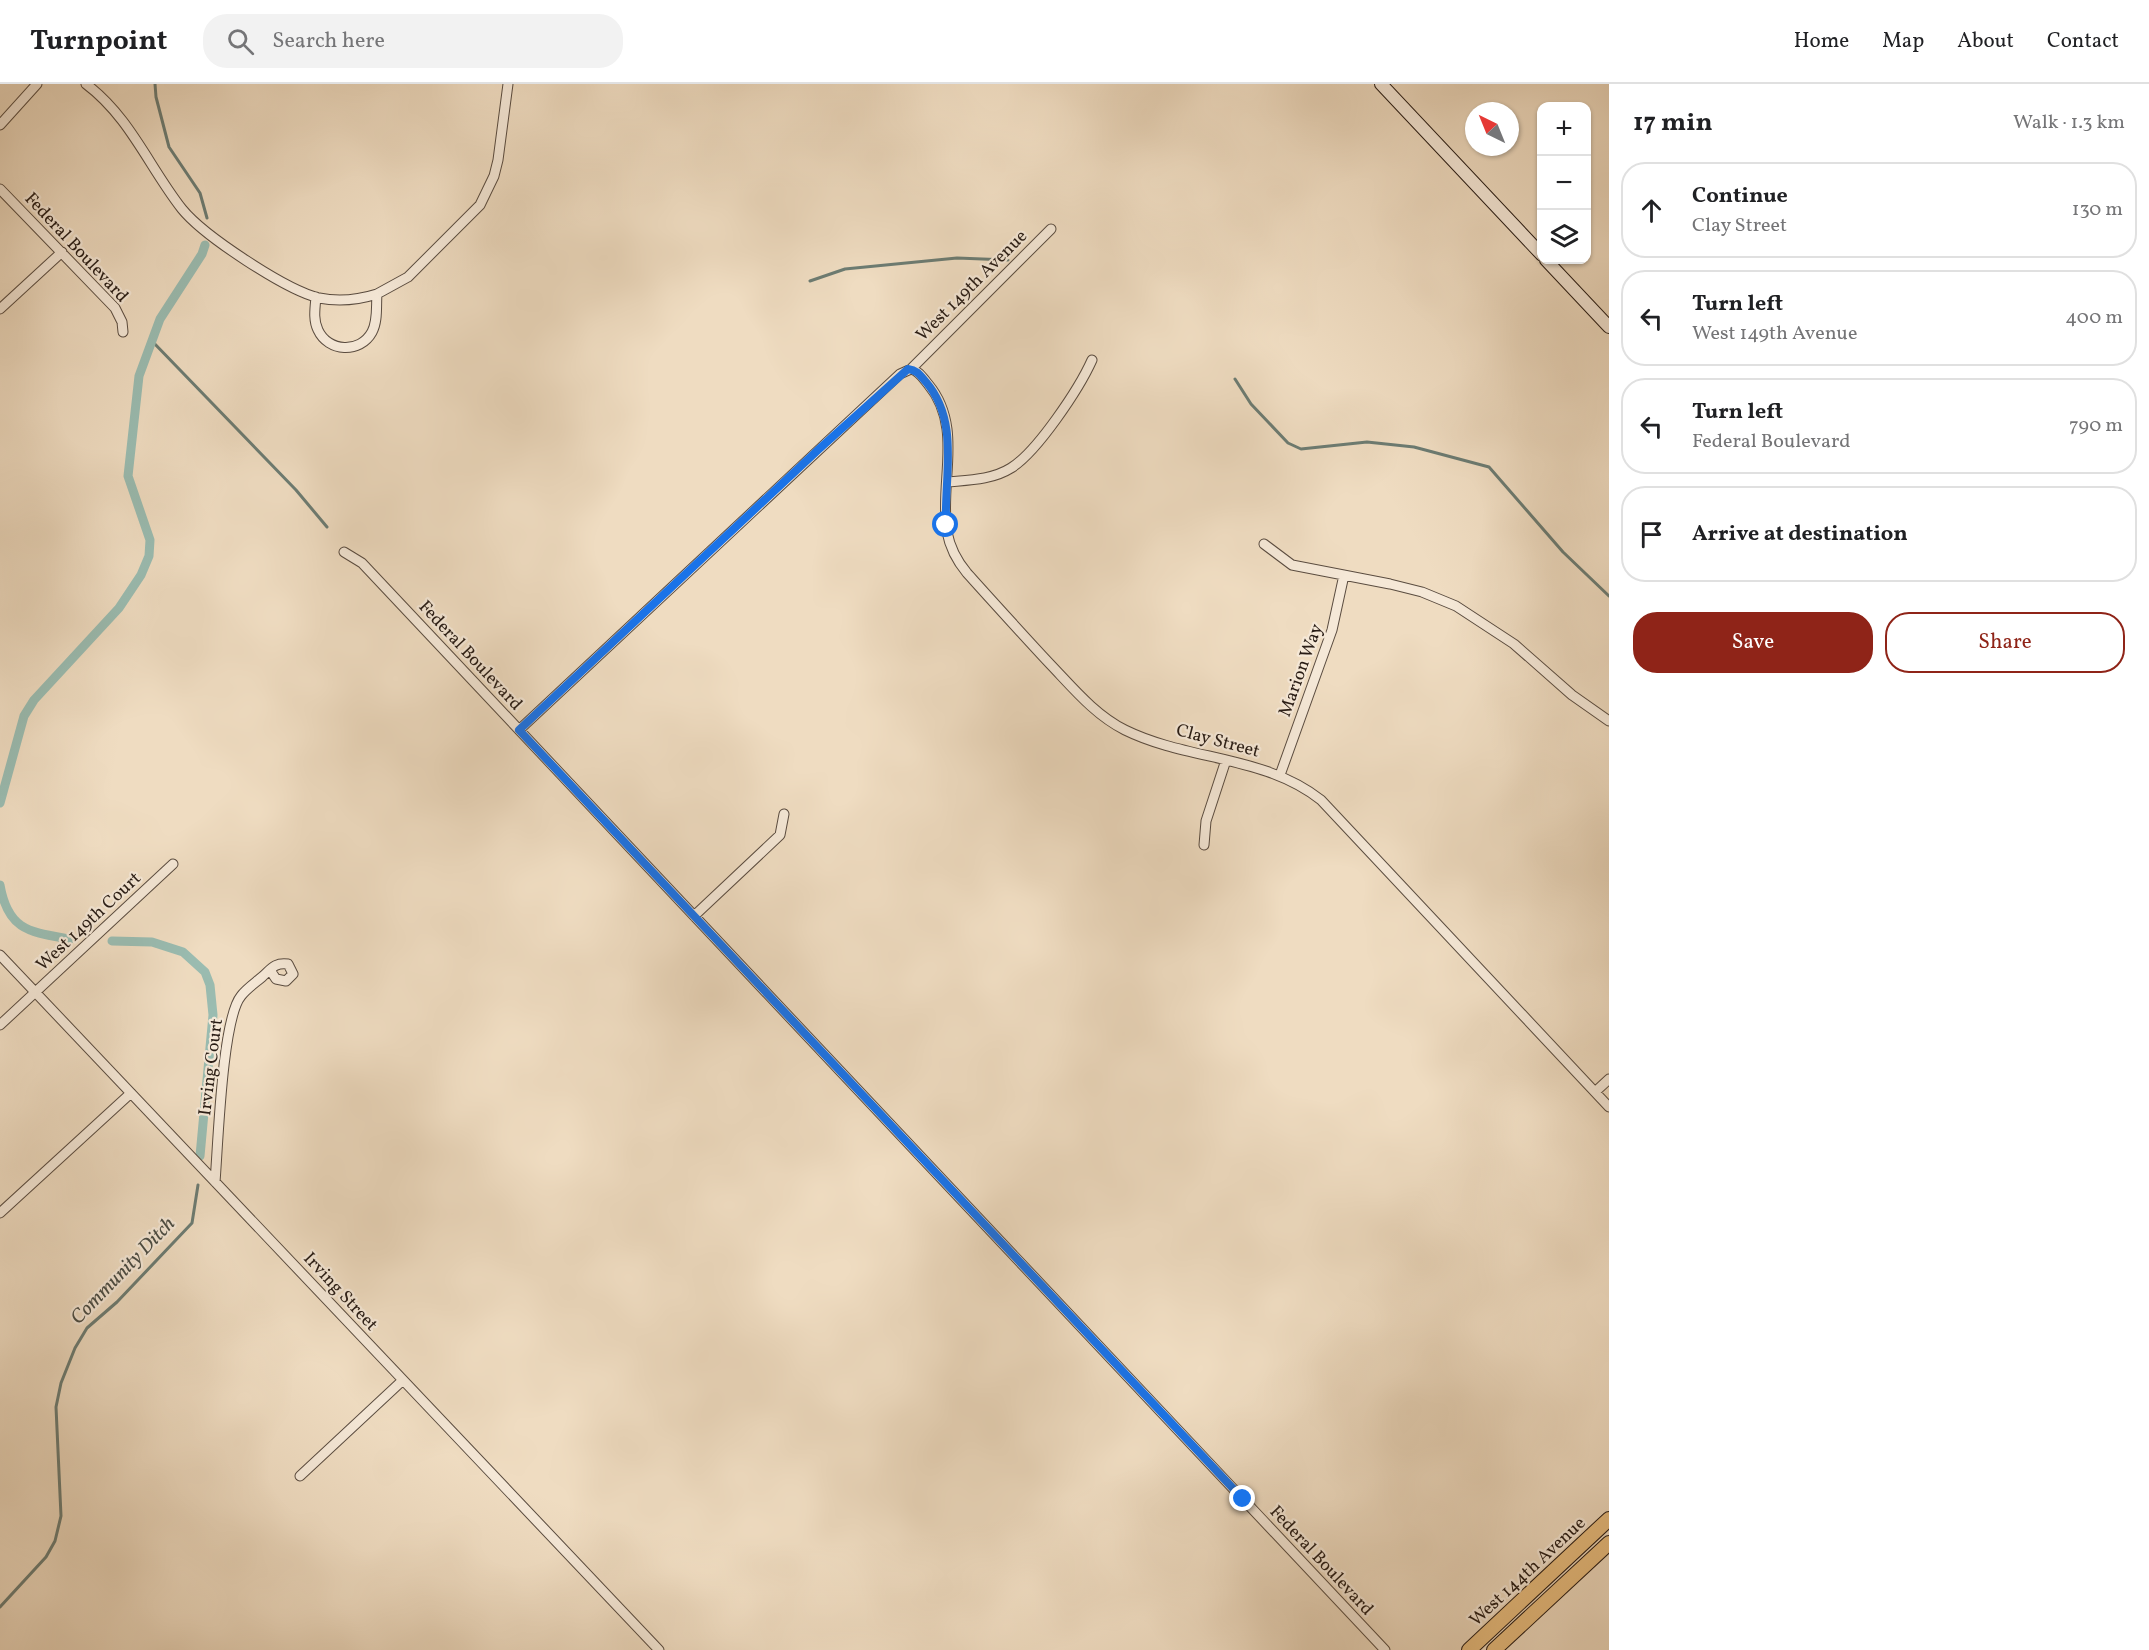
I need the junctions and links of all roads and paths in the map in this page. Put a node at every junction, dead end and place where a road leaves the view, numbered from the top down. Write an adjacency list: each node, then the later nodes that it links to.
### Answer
1 (37, 84): 5 (street)
2 (86, 84): 12 (street)
3 (508, 84): 11 (street)
4 (1381, 84): 8 (street)
5 (0, 125)
6 (0, 189): 9 (street, Federal Boulevard)
7 (1051, 229): 17 (street, West 149th Avenue)
8 (1537, 250)
9 (62, 252): 13 (street); 15 (street, Federal Boulevard)
10 (1550, 264): 14 (street)
11 (377, 294): 12 (street); 12 (street)
12 (316, 297)
13 (0, 309)
14 (1609, 327)
15 (123, 332)
16 (1092, 360): 18 (street)
17 (911, 369): 18 (street, Clay Street); 23 (street, West 149th Avenue)
18 (947, 483): 24 (street, Clay Street)
19 (1264, 544): 21 (street)
20 (344, 552): 23 (street, Federal Boulevard)
21 (1344, 575): 22 (street); 25 (street, Marion Way)
22 (1609, 722)
23 (519, 730): 29 (street, Federal Boulevard)
24 (1226, 760): 25 (street, Clay Street); 27 (street)
25 (1280, 775): 35 (street, Clay Street)
26 (784, 814): 29 (street)
27 (1204, 845)
28 (173, 864): 32 (street, West 149th Court)
29 (694, 916): 45 (street, Federal Boulevard)
30 (0, 955): 32 (street, Irving Street)
31 (270, 970): 38 (street, Irving Court)
32 (36, 993): 33 (street, West 149th Court); 36 (street, Irving Street)
33 (0, 1025)
34 (1609, 1079): 35 (street)
35 (1595, 1092): 37 (street, Clay Street)
36 (131, 1094): 38 (street, Irving Street); 39 (street)
37 (1609, 1107)
38 (215, 1182): 40 (street, Irving Street)
39 (0, 1213)
40 (403, 1380): 41 (street); 44 (street, Irving Street)
41 (300, 1476)
42 (1609, 1519): 46 (main road, West 144th Avenue)
43 (1609, 1543): 47 (main road, West 144th Avenue)
44 (658, 1650)
45 (1385, 1650)
46 (1469, 1650)
47 (1494, 1650)

